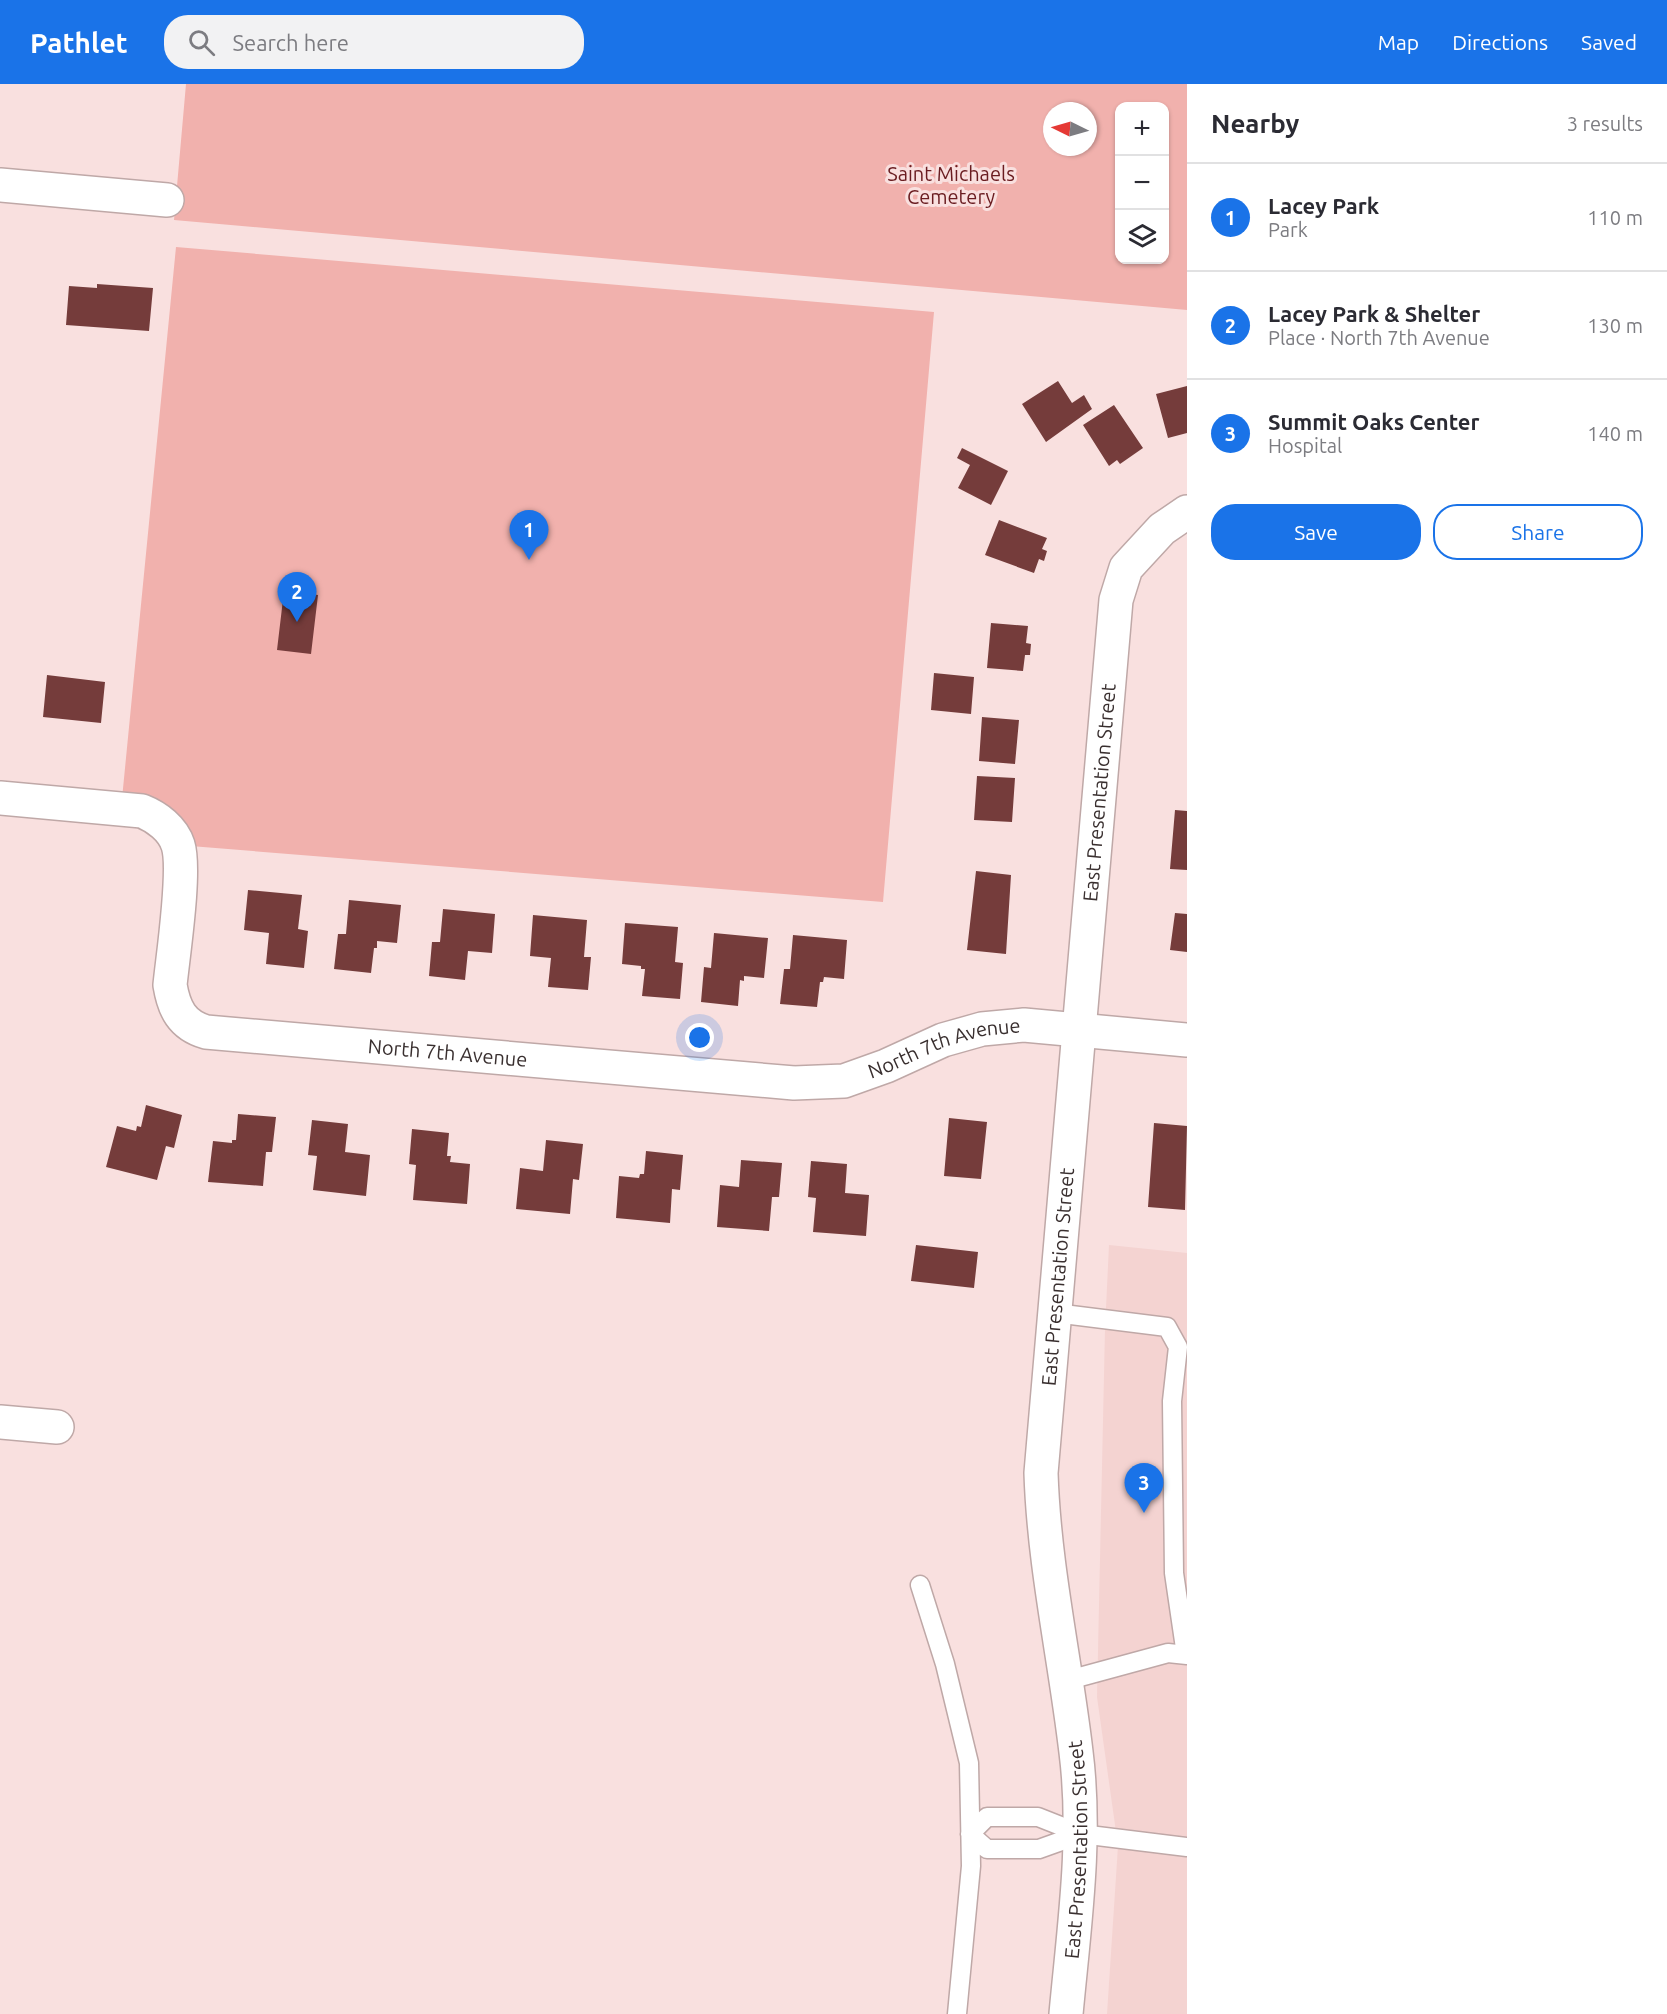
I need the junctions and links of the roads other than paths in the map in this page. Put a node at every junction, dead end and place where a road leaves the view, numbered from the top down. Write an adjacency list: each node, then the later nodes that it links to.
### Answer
1 (0, 185): 2 (street)
2 (167, 200)
3 (1187, 512): 5 (street, East Presentation Street)
4 (0, 798): 5 (street, North 7th Avenue)
5 (1079, 1030): 6 (street, North 7th Avenue); 7 (street, East Presentation Street)
6 (1187, 1040)
7 (1054, 1313): 11 (lane); 12 (street, East Presentation Street)
8 (0, 1422): 9 (street)
9 (57, 1427)
10 (920, 1586): 13 (lane)
11 (1186, 1655): 12 (lane)
12 (1065, 1681): 14 (street, East Presentation Street)
13 (970, 1834): 14 (lane); 14 (lane); 16 (lane)
14 (1081, 1834): 15 (lane); 17 (street, East Presentation Street)
15 (1187, 1847)
16 (957, 2014)
17 (1066, 2014)

